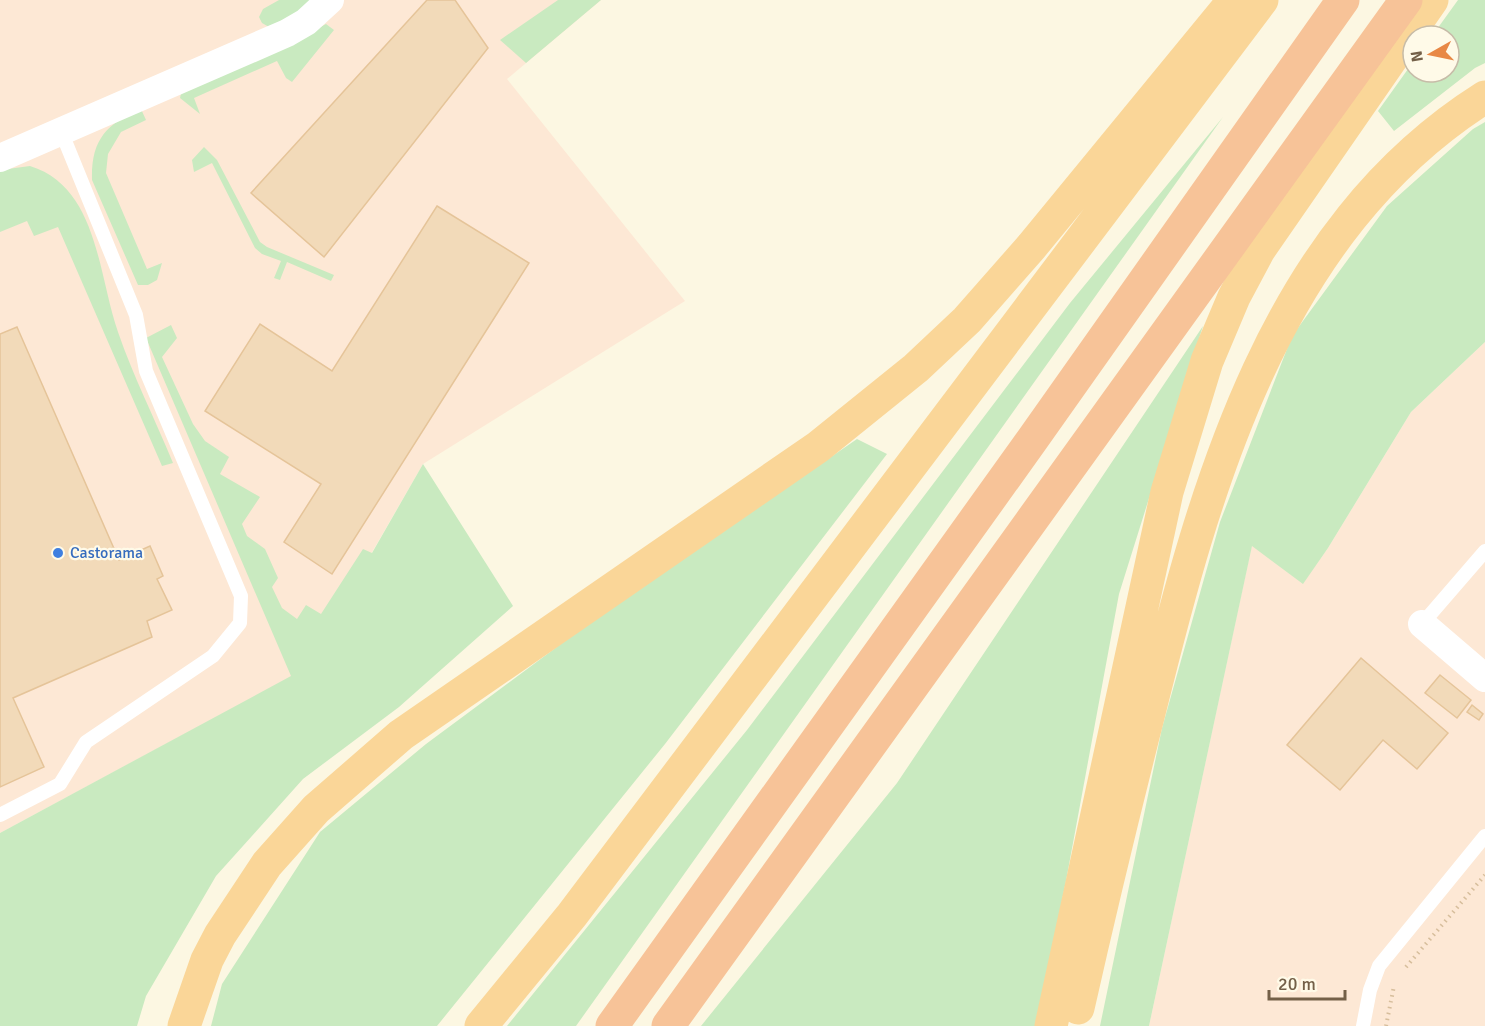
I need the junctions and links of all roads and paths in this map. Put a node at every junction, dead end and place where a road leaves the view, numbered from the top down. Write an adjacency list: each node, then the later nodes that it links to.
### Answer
1 (330, 0): 8 (street)
2 (1234, 0): 16 (highway)
3 (1262, 0): 21 (highway)
4 (1343, 0): 22 (highway)
5 (1406, 0): 23 (highway)
6 (1432, 0): 24 (highway)
7 (1485, 97): 25 (highway)
8 (61, 132): 9 (street); 13 (lane)
9 (0, 158)
10 (1485, 551): 11 (lane)
11 (1422, 624): 12 (street)
12 (1485, 678)
13 (0, 814)
14 (1485, 836): 26 (lane)
15 (1485, 875): 17 (path)
16 (207, 960): 19 (highway); 20 (highway)
17 (1401, 973)
18 (1395, 980): 27 (path)
19 (170, 1026)
20 (183, 1026)
21 (482, 1026)
22 (612, 1026)
23 (668, 1026)
24 (1052, 1026)
25 (1074, 1026)
26 (1363, 1026)
27 (1386, 1026)

